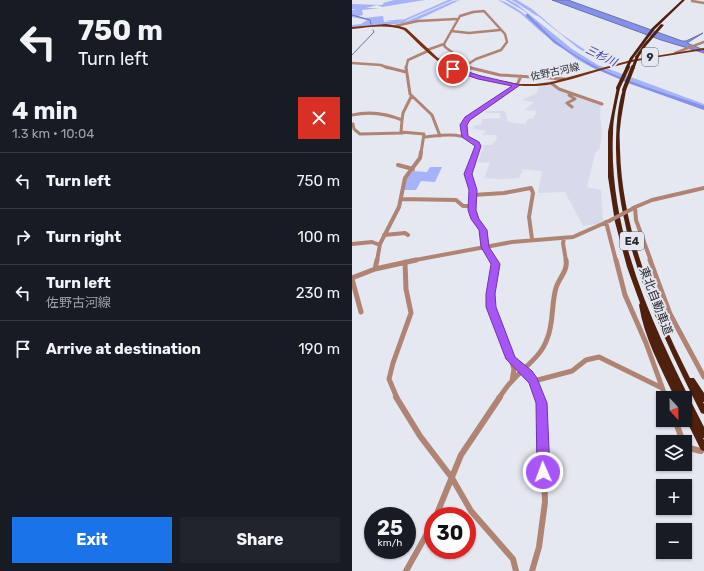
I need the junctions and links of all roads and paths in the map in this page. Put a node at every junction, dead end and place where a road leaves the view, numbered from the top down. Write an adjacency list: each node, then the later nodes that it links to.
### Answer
1 (684, 0): 52 (highway, 東北自動車道 / E4, bridge)
2 (690, 0): 3 (street); 55 (highway, 東北自動車道 / E4, bridge)
3 (704, 3)
4 (456, 19): 5 (street); 7 (street); 8 (street)
5 (395, 26): 6 (main road); 12 (main road, 佐野古河線 / 9)
6 (352, 28)
7 (500, 30): 8 (street); 17 (street)
8 (452, 31): 10 (street)
9 (704, 42): 13 (street)
10 (444, 44): 12 (street); 16 (street)
11 (704, 49): 13 (main road, 佐野古河線 / 9)
12 (428, 50): 14 (main road, 佐野古河線 / 9); 18 (street)
13 (675, 53): 20 (main road, 佐野古河線 / 9)
14 (437, 59): 16 (street); 22 (main road, 佐野古河線 / 9)
15 (352, 63): 18 (street)
16 (461, 65): 17 (street)
17 (465, 66): 19 (street)
18 (406, 72): 24 (street)
19 (521, 76): 20 (street); 22 (street)
20 (565, 79): 21 (main road, 佐野古河線 / 9)
21 (551, 83): 22 (main road, 佐野古河線 / 9); 23 (street)
22 (517, 85): 33 (street)
23 (559, 89): 25 (street); 26 (street)
24 (411, 97): 28 (street); 31 (street)
25 (602, 104)
26 (572, 107)
27 (352, 115): 28 (street)
28 (402, 120): 30 (street)
29 (353, 124): 30 (street)
30 (403, 133): 32 (street)
31 (440, 136): 32 (street); 33 (street)
32 (425, 137): 35 (street)
33 (465, 137): 37 (street)
34 (398, 165): 35 (street)
35 (413, 169): 38 (street)
36 (704, 188): 40 (street)
37 (473, 195): 39 (street); 45 (street)
38 (401, 199): 39 (street); 42 (street)
39 (471, 206): 48 (street)
40 (634, 208): 41 (street, bridge); 57 (street)
41 (607, 222): 44 (street); 60 (street)
42 (384, 235): 43 (street); 47 (street)
43 (408, 235)
44 (564, 238): 45 (street); 56 (street)
45 (532, 239): 48 (street)
46 (352, 244): 47 (street)
47 (380, 245): 50 (street)
48 (485, 247): 49 (street); 54 (street)
49 (405, 262): 50 (street); 69 (street)
50 (375, 269): 51 (street)
51 (352, 279): 53 (street)
52 (641, 298): 62 (highway); 66 (highway, 東北自動車道 / E4)
53 (361, 312)
54 (511, 359): 56 (street); 58 (street)
55 (678, 359): 63 (highway); 64 (highway, 東北自動車道 / E4)
56 (523, 370): 58 (street); 59 (street)
57 (704, 377)
58 (512, 381): 69 (street)
59 (534, 381): 60 (street); 74 (street)
60 (662, 388): 61 (street)
61 (663, 391)
62 (676, 391)
63 (704, 399)
64 (704, 411)
65 (692, 426): 68 (highway)
66 (704, 435)
67 (692, 448): 68 (street)
68 (703, 449)
69 (452, 478): 70 (street); 73 (street)
70 (440, 507)
71 (424, 540): 72 (street)
72 (406, 571)
73 (516, 571)
74 (532, 571)

